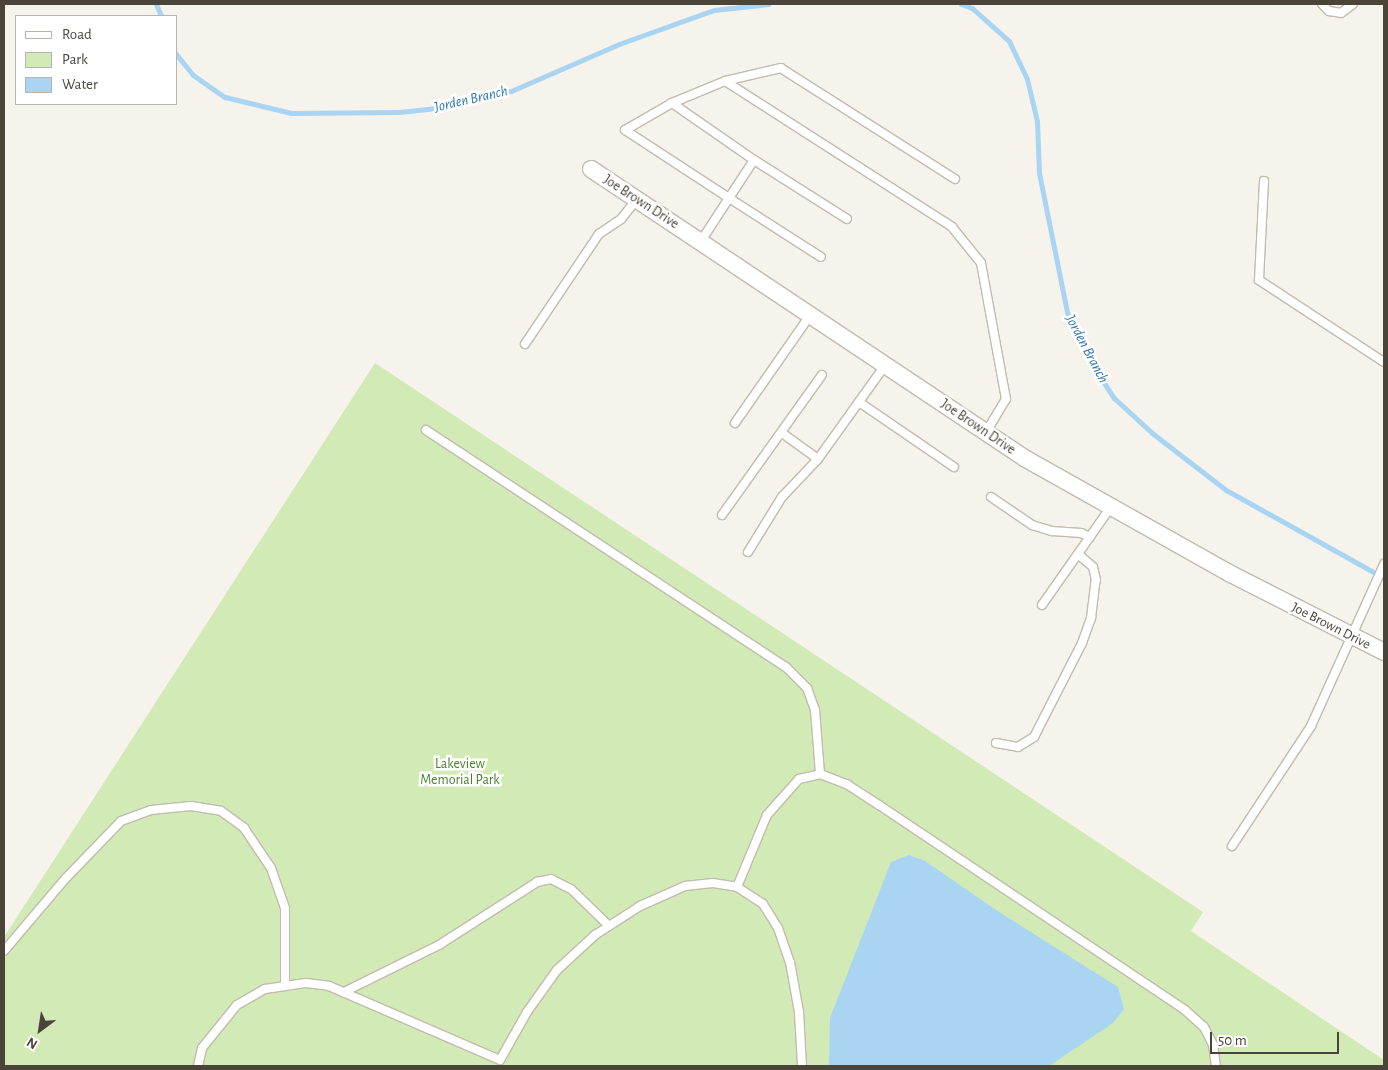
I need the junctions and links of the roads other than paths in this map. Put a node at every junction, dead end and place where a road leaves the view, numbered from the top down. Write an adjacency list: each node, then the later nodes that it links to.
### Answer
1 (1322, 4): 2 (lane)
2 (1353, 4)
3 (725, 81): 4 (lane); 7 (lane); 22 (lane)
4 (672, 103): 5 (lane); 9 (lane)
5 (754, 160): 9 (lane); 11 (lane)
6 (592, 169): 10 (street, Joe Brown Drive)
7 (955, 179)
8 (1264, 182): 16 (lane)
9 (729, 198): 12 (lane); 13 (lane)
10 (637, 199): 12 (street, Joe Brown Drive); 15 (lane)
11 (847, 219)
12 (700, 241): 14 (street, Joe Brown Drive)
13 (821, 257)
14 (811, 314): 17 (street, Joe Brown Drive); 20 (lane)
15 (525, 344)
16 (1384, 362)
17 (886, 364): 19 (lane); 22 (street, Joe Brown Drive)
18 (822, 375): 23 (lane)
19 (859, 402): 24 (lane); 25 (lane)
20 (735, 423)
21 (426, 430): 37 (lane)
22 (986, 432): 27 (street, Joe Brown Drive)
23 (782, 433): 24 (lane); 28 (lane)
24 (818, 459): 30 (lane)
25 (954, 467)
26 (991, 497): 29 (lane)
27 (1111, 507): 29 (lane); 34 (street, Joe Brown Drive)
28 (722, 515)
29 (1090, 537): 31 (lane)
30 (748, 552)
31 (1078, 554): 33 (lane); 36 (lane)
32 (1384, 564): 34 (lane)
33 (1042, 606)
34 (1350, 637): 35 (street, Joe Brown Drive); 38 (lane)
35 (1384, 652)
36 (996, 743)
37 (820, 774): 39 (lane); 47 (lane)
38 (1232, 846)
39 (736, 887): 40 (lane); 46 (lane)
40 (608, 926): 43 (lane); 44 (lane)
41 (4, 951): 42 (lane)
42 (285, 985): 43 (lane); 45 (lane)
43 (344, 992): 44 (lane)
44 (499, 1063)
45 (198, 1066)
46 (802, 1066)
47 (1216, 1066)

